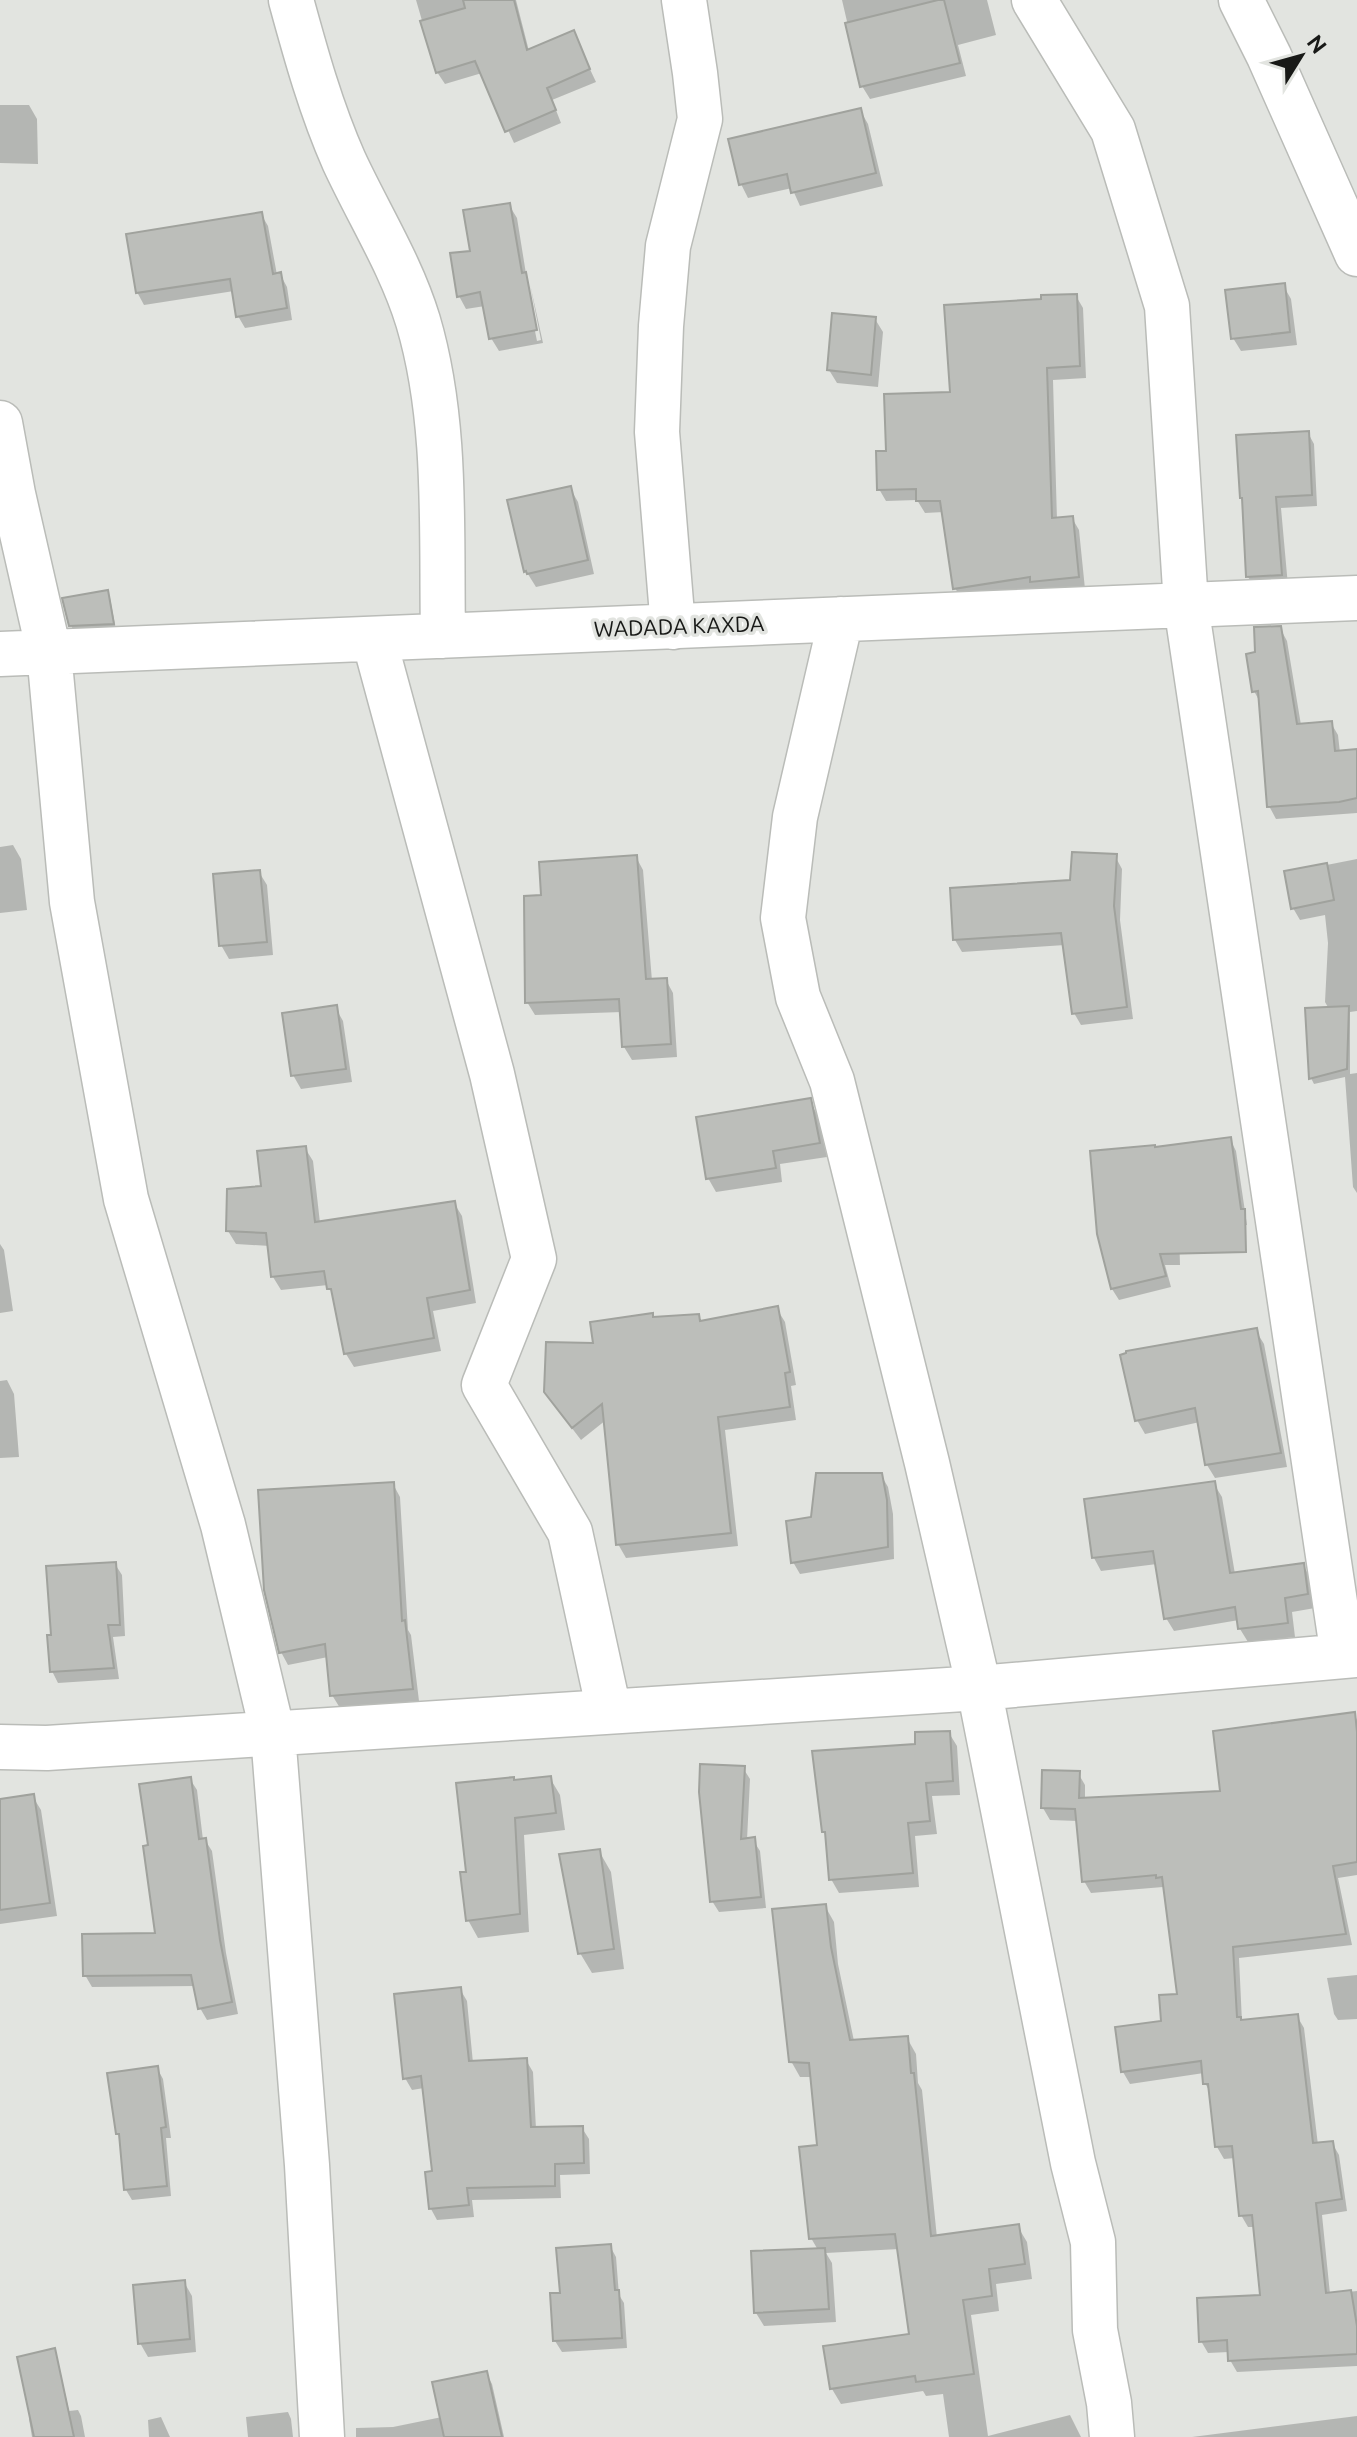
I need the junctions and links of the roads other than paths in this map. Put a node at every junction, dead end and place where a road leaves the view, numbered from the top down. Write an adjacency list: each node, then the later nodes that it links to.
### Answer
1 (291, 0): 11 (street)
2 (684, 0): 10 (street)
3 (1034, 0): 8 (street)
4 (1241, 0): 5 (street)
5 (1357, 254)
6 (0, 423): 13 (street)
7 (1357, 598): 8 (street, WADADA KAXDA)
8 (1186, 605): 9 (street, WADADA KAXDA); 15 (street)
9 (841, 619): 10 (street, WADADA KAXDA); 16 (street)
10 (673, 627): 11 (street, WADADA KAXDA)
11 (443, 636): 12 (street, WADADA KAXDA)
12 (374, 639): 13 (street, WADADA KAXDA); 17 (street)
13 (49, 652): 14 (street, WADADA KAXDA); 18 (street)
14 (0, 654)
15 (1350, 1656): 16 (street)
16 (979, 1688): 17 (street); 21 (street)
17 (609, 1711): 18 (street)
18 (273, 1734): 19 (street); 20 (street)
19 (0, 1747)
20 (322, 2437)
21 (1112, 2437)

